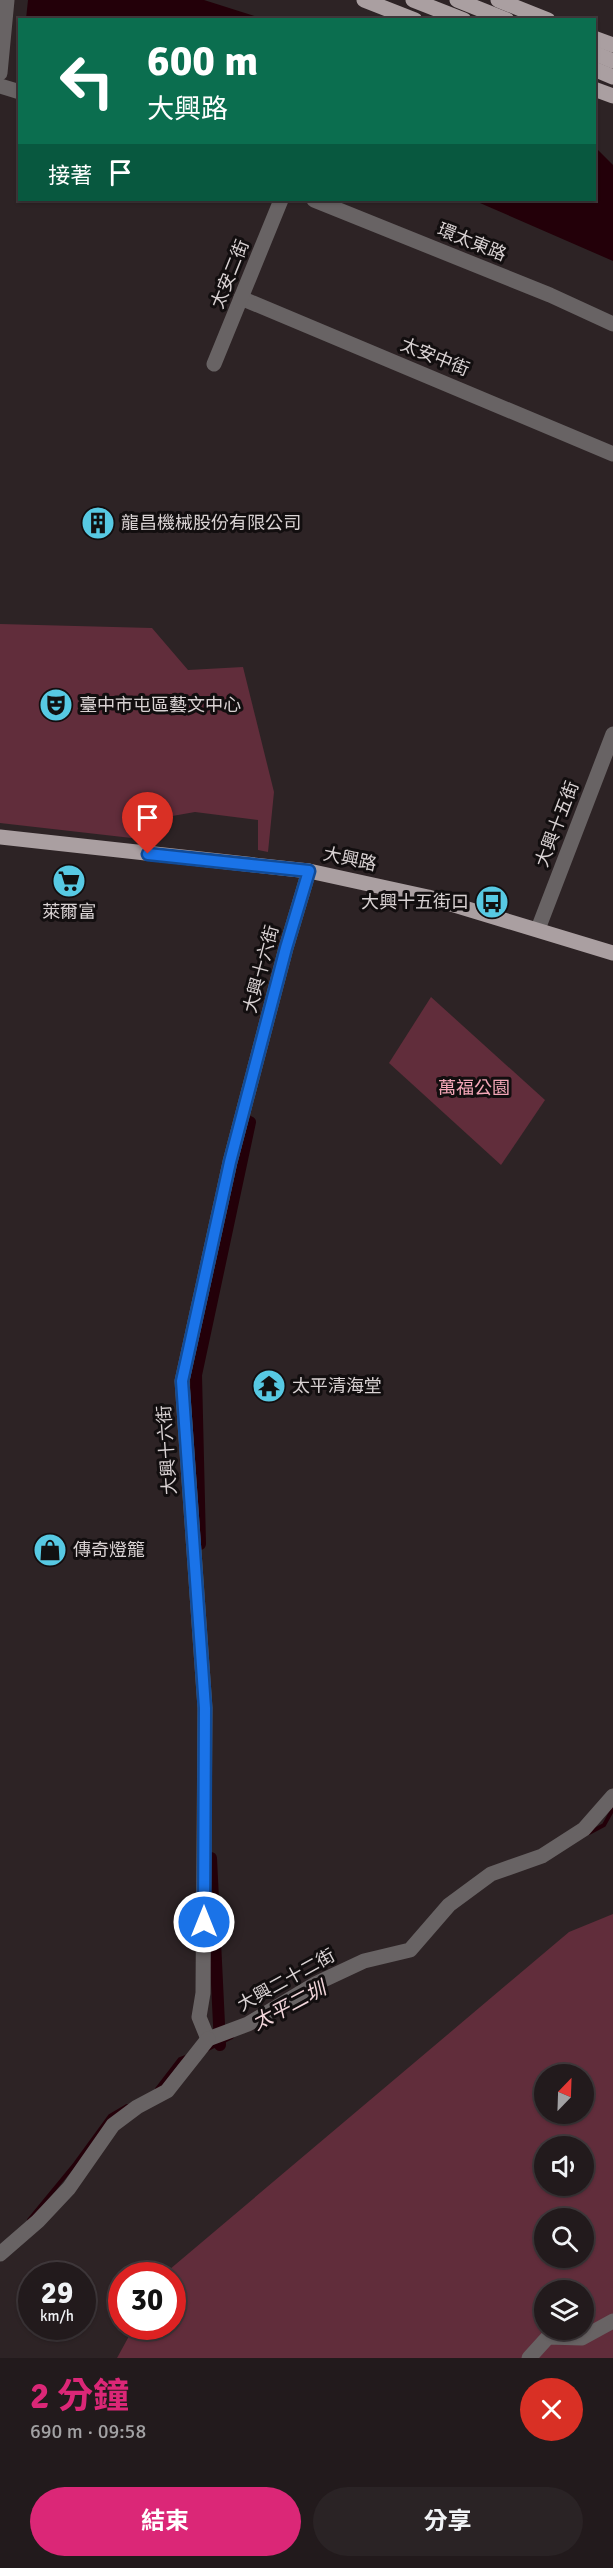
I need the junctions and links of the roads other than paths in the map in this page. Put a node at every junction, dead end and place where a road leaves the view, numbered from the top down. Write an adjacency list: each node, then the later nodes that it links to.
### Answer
1 (7, 0): 15 (street)
2 (364, 0): 6 (main road)
3 (413, 0): 7 (main road)
4 (457, 0): 8 (main road)
5 (498, 0): 9 (main road)
6 (410, 18)
7 (459, 18)
8 (502, 18)
9 (543, 18)
10 (596, 39): 11 (main road)
11 (613, 45)
12 (596, 54): 13 (main road)
13 (613, 61)
14 (596, 70): 16 (main road)
15 (0, 72)
16 (613, 77)
17 (0, 86): 19 (street)
18 (596, 90): 20 (main road)
19 (18, 91)
20 (613, 96)
21 (281, 201): 23 (street, 太安二街)
22 (316, 201): 24 (street, 環太東路)
23 (241, 298): 25 (street, 太安二街); 26 (street, 太安中街)
24 (613, 324)
25 (214, 364)
26 (613, 454)
27 (613, 734): 30 (street, 大興十五街)
28 (0, 837): 29 (main road, 大興路)
29 (309, 871): 30 (main road, 大興路); 33 (street, 大興十六街)
30 (538, 929): 31 (main road, 大興路)
31 (613, 953)
32 (613, 1796): 33 (street, 大興二十二街)
33 (208, 2040): 34 (street)
34 (0, 2254)
35 (613, 2321): 36 (street)
36 (530, 2358)

